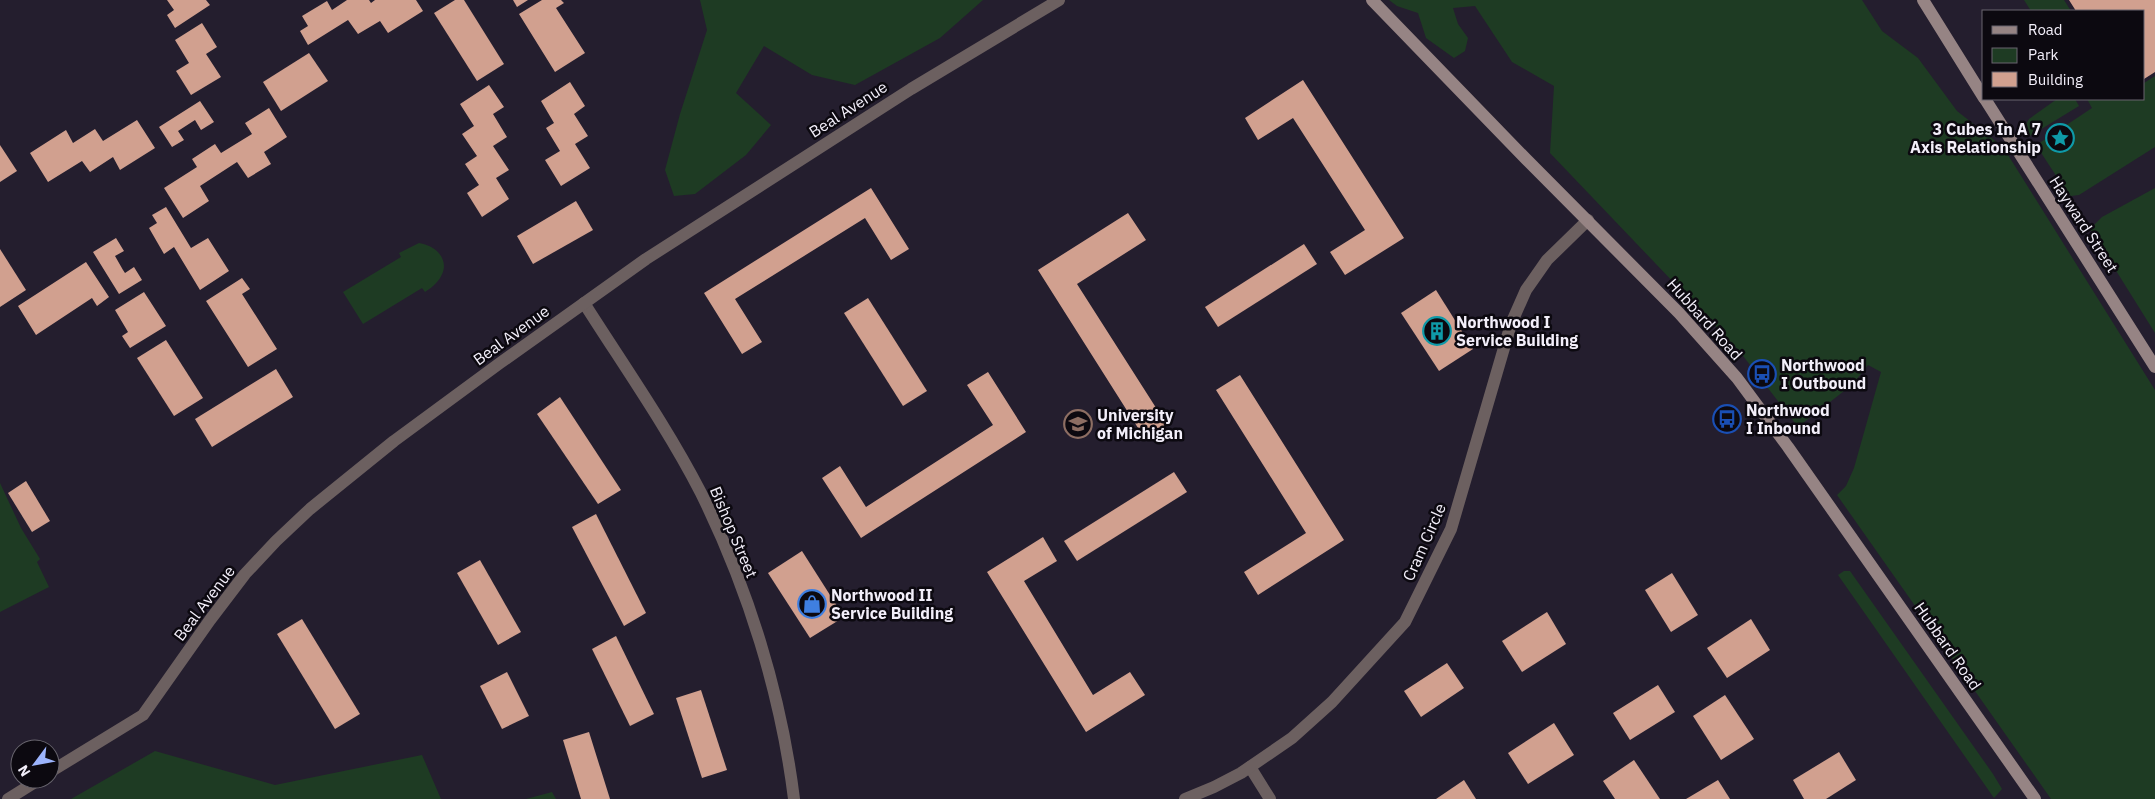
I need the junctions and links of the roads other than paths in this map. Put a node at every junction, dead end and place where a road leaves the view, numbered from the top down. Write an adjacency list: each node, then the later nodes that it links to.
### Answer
1 (1058, 0): 7 (street, Beal Avenue)
2 (1372, 0): 6 (street, Hubbard Road)
3 (1923, 0): 4 (street, Hayward Street)
4 (1982, 95)
5 (1985, 100): 8 (street, Hayward Street)
6 (1588, 220): 10 (street, Cram Circle); 16 (street, Hubbard Road)
7 (584, 303): 9 (street, Beal Avenue); 13 (street, Bishop Street)
8 (2155, 367)
9 (60, 766)
10 (1250, 767): 14 (street, Cram Circle); 15 (street)
11 (24, 789): 12 (street)
12 (8, 799)
13 (794, 799)
14 (1185, 799)
15 (1270, 799)
16 (2036, 799)

